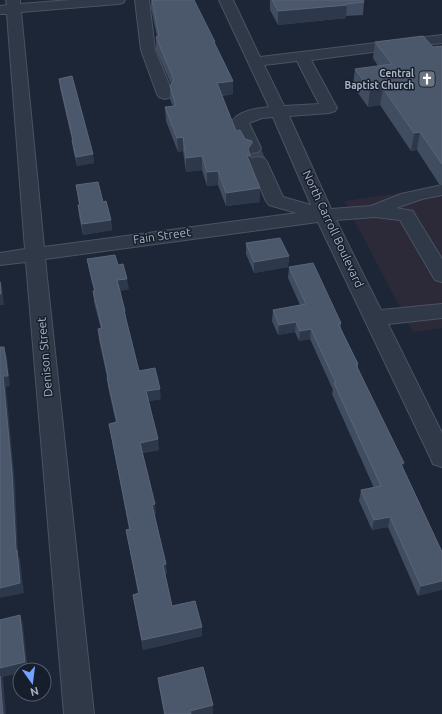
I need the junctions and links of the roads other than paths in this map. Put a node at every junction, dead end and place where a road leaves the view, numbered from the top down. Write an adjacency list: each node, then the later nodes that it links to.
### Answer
1 (118, 0): 4 (street)
2 (142, 0): 8 (street)
3 (226, 0): 7 (street, North Carroll Boulevard)
4 (9, 6): 13 (street, Denison Street)
5 (442, 39): 6 (street)
6 (302, 56): 7 (street); 9 (street)
7 (255, 62): 9 (street, North Carroll Boulevard)
8 (165, 94)
9 (279, 112): 12 (street, North Carroll Boulevard); 12 (street)
10 (442, 190): 11 (street)
11 (375, 211): 12 (street, Fain Street); 15 (street)
12 (324, 215): 13 (street, Fain Street); 17 (street, North Carroll Boulevard)
13 (35, 254): 14 (street, Fain Street); 19 (street, Denison Street)
14 (0, 259)
15 (442, 275)
16 (442, 312): 17 (street)
17 (374, 318): 18 (street, North Carroll Boulevard)
18 (441, 451)
19 (79, 714)

